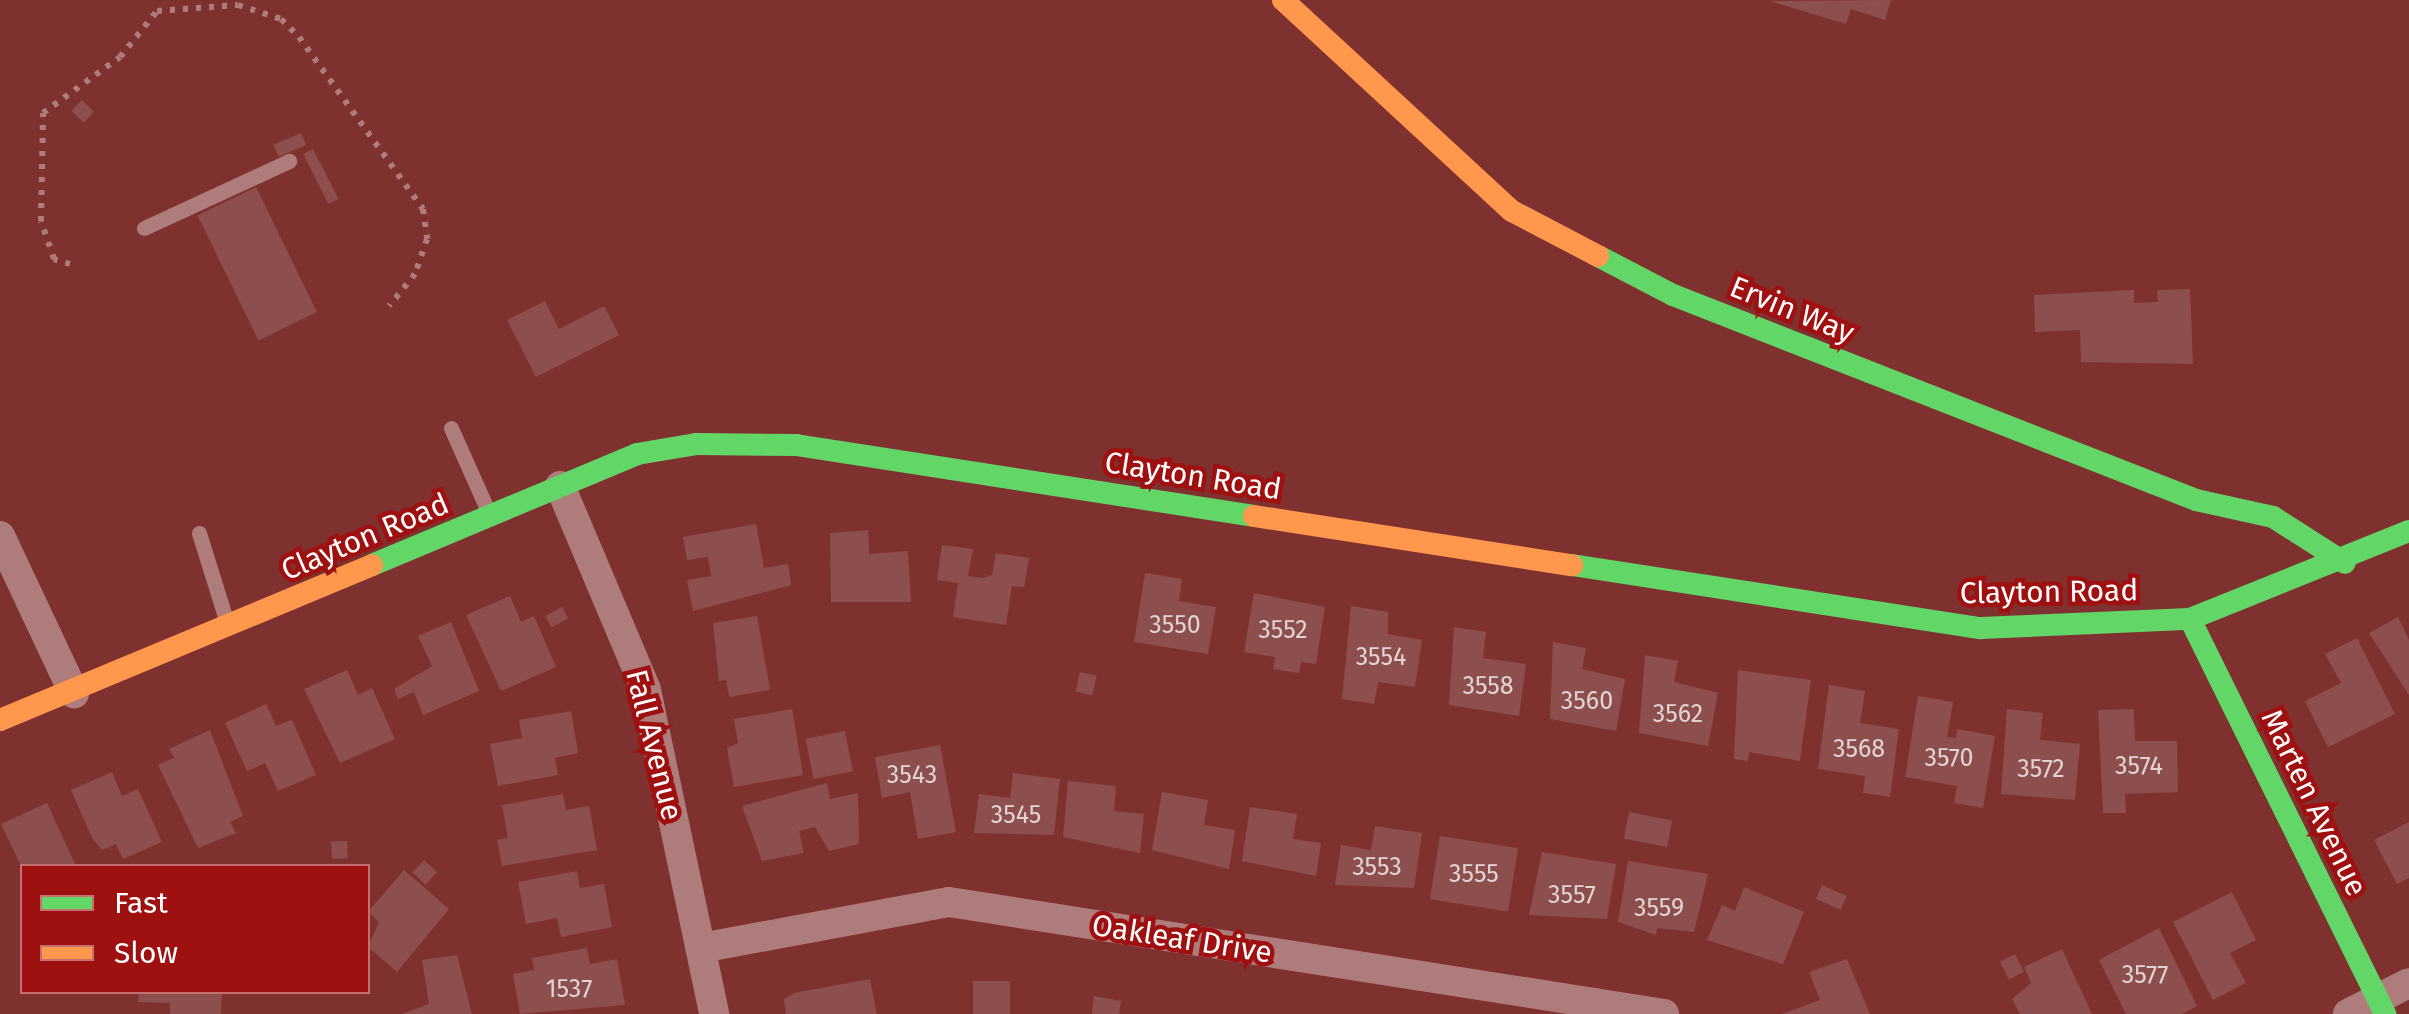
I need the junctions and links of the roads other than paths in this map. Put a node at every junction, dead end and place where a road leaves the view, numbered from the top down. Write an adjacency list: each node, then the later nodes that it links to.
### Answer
1 (1284, 0): 10 (street, Ervin Way)
2 (289, 161): 3 (lane)
3 (144, 228)
4 (451, 428): 6 (lane)
5 (560, 486): 6 (street, Clayton Road); 11 (street, Clayton Road); 15 (street, Fall Avenue)
6 (490, 516): 12 (street, Clayton Road)
7 (2409, 531): 10 (street, Clayton Road)
8 (199, 533): 12 (lane)
9 (0, 536): 13 (street)
10 (2345, 564): 11 (street, Clayton Road)
11 (2190, 619): 17 (street, Marten Avenue)
12 (228, 627): 13 (street, Clayton Road)
13 (74, 693): 14 (street, Clayton Road)
14 (0, 720)
15 (701, 948): 18 (street, Fall Avenue); 19 (street, Oakleaf Drive)
16 (2409, 983): 17 (street)
17 (2381, 1006): 20 (street)
18 (714, 1014)
19 (1664, 1014)
20 (2348, 1014)

